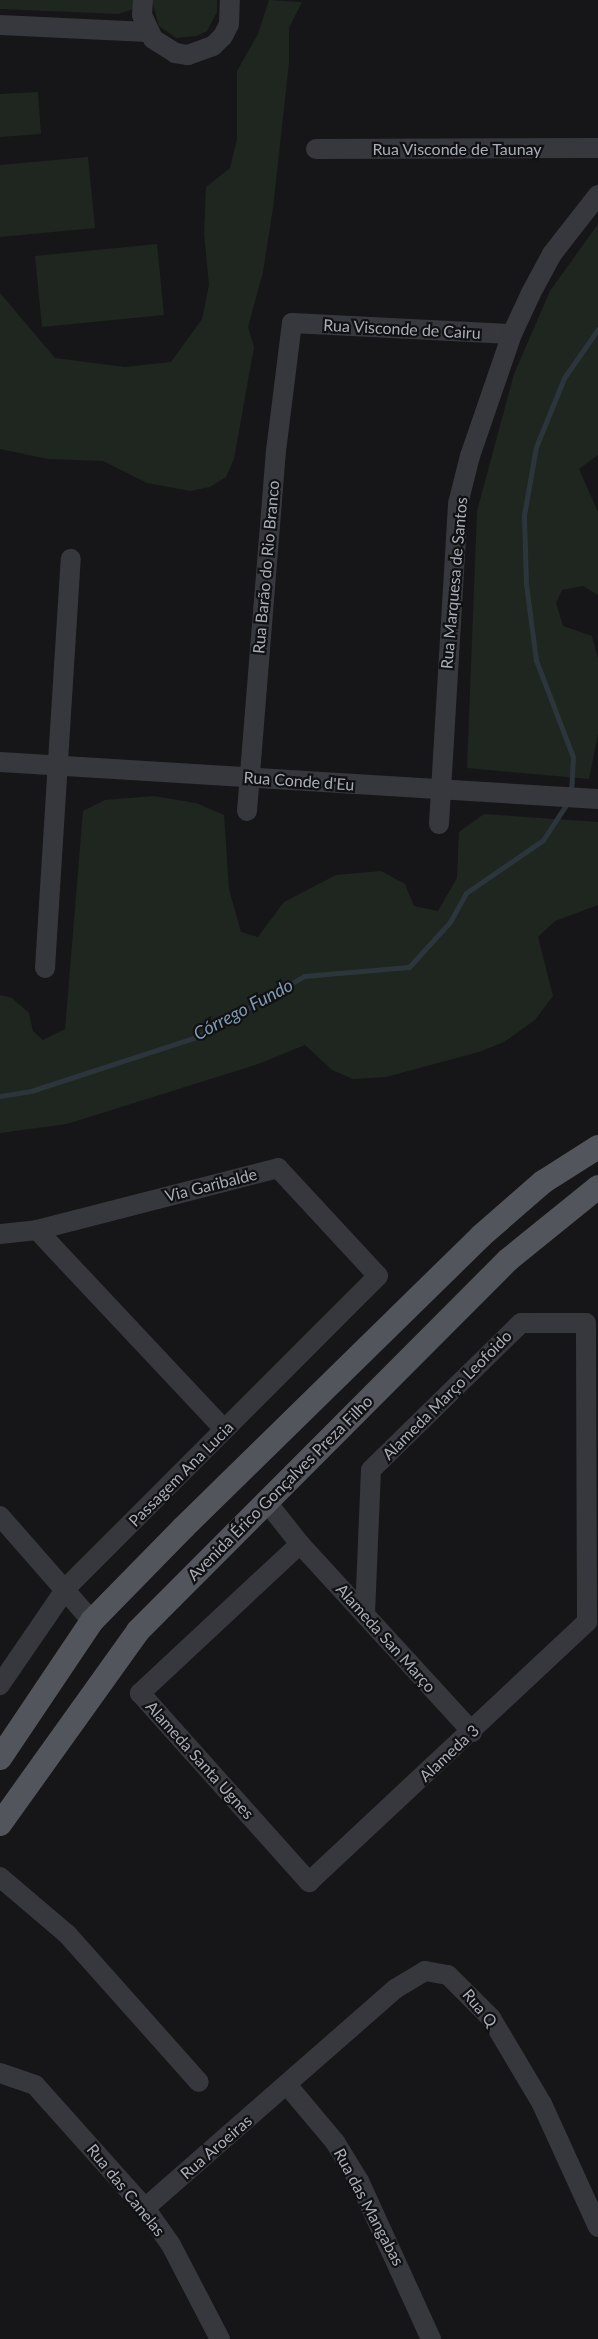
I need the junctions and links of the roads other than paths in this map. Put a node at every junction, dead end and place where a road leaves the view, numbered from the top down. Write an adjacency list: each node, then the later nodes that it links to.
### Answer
1 (143, 0): 4 (street)
2 (230, 0): 4 (street)
3 (0, 25): 4 (street)
4 (148, 32)
5 (598, 148): 6 (street, Rua Visconde de Taunay)
6 (316, 149)
7 (598, 195): 9 (street, Rua Marquesa de Santos)
8 (292, 323): 9 (street, Rua Visconde de Cairu); 13 (street, Rua Barão do Rio Branco)
9 (512, 334): 14 (street, Rua Marquesa de Santos)
10 (71, 559): 12 (street)
11 (0, 762): 12 (street, Rua Conde d'Eu)
12 (59, 766): 13 (street, Rua Conde d'Eu); 18 (street)
13 (248, 777): 14 (street, Rua Conde d'Eu); 16 (street, Rua Barão do Rio Branco)
14 (441, 790): 15 (street, Rua Conde d'Eu); 17 (street, Rua Marquesa de Santos)
15 (598, 799)
16 (247, 811)
17 (439, 824)
18 (45, 968)
19 (598, 1147): 30 (main road)
20 (598, 1187): 25 (main road, Avenida Érico Gonçalves Preza Filho)
21 (37, 1230): 22 (street, Via Garibalde); 23 (street, Via Garibalde); 24 (street)
22 (0, 1234)
23 (378, 1276): 24 (street, Passagem Ana Lucia)
24 (225, 1430): 28 (street, Passagem Ana Lucia)
25 (266, 1501): 27 (street, Alameda San Março); 35 (main road, Avenida Érico Gonçalves Preza Filho)
26 (0, 1516): 28 (street)
27 (300, 1544): 29 (street, Alameda San Março); 39 (street, Alameda Santa Ugnes)
28 (67, 1587): 30 (street); 32 (street, Passagem Ana Lucia)
29 (365, 1614): 31 (street, Alameda Março Leofoido); 34 (street, Alameda San Março)
30 (92, 1621): 33 (main road)
31 (587, 1622): 34 (street, Alameda 3)
32 (0, 1685)
33 (23, 1724): 35 (main road); 36 (main road)
34 (472, 1732): 39 (street, Alameda 3)
35 (51, 1748): 37 (main road, Avenida Érico Gonçalves Preza Filho)
36 (0, 1758)
37 (0, 1824)
38 (4, 1880): 41 (street)
39 (309, 1882)
40 (0, 2073): 43 (street, Rua das Canelas)
41 (199, 2082)
42 (288, 2086): 43 (street, Rua Aroeiras); 44 (street, Rua Q); 46 (street, Rua das Mangabas)
43 (144, 2208): 45 (street, Rua das Canelas)
44 (598, 2227)
45 (220, 2339)
46 (431, 2339)

